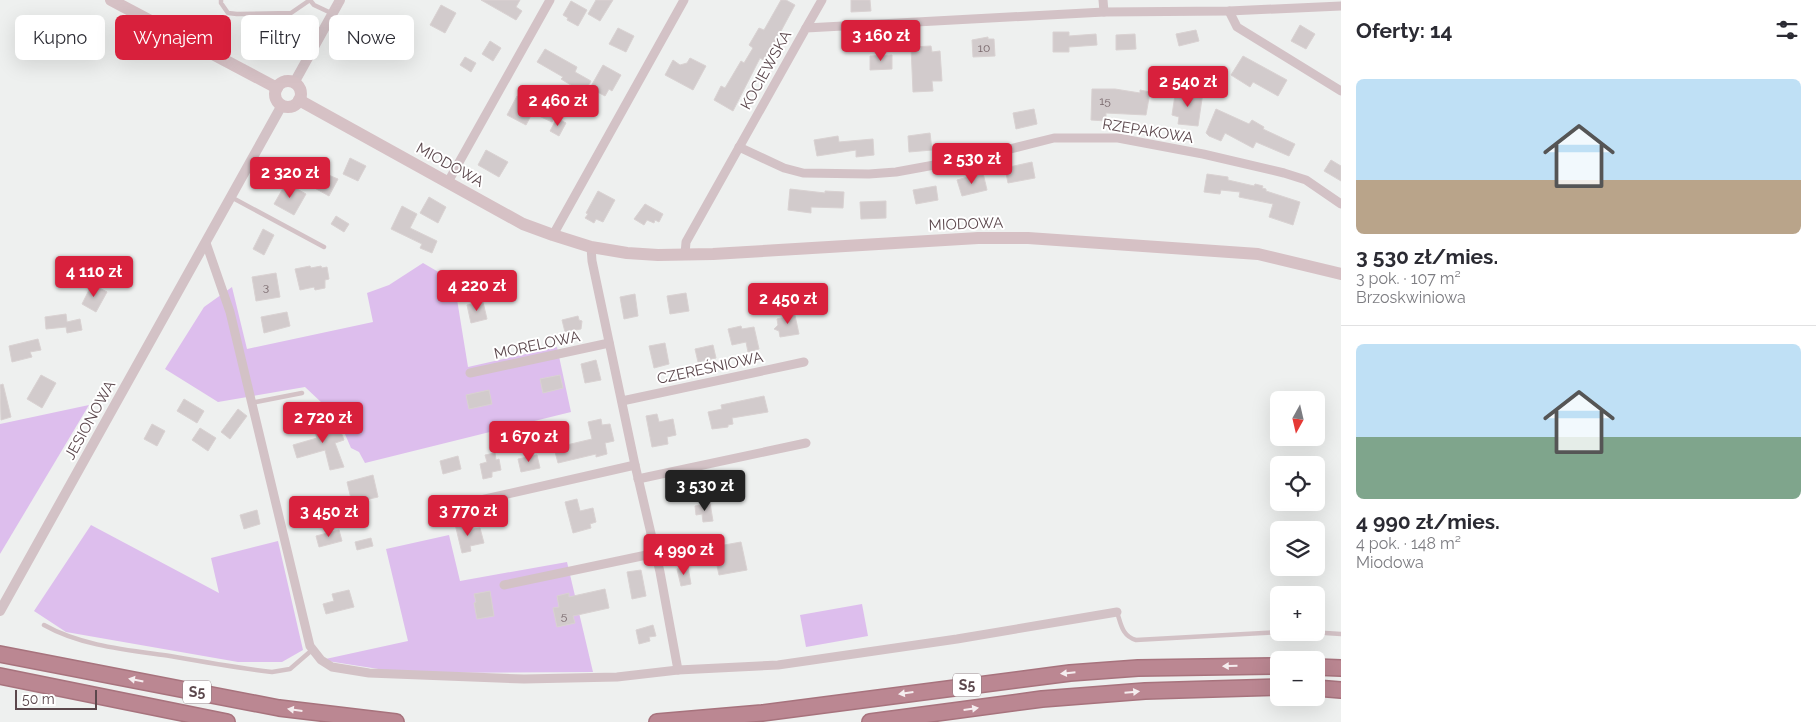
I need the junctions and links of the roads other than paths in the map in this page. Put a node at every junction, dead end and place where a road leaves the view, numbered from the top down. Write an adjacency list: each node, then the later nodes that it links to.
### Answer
1 (111, 0): 15 (main road)
2 (221, 0): 3 (lane)
3 (310, 0): 12 (lane)
4 (340, 0): 12 (street)
5 (550, 0): 20 (street)
6 (684, 0): 23 (street)
7 (822, 0): 13 (street)
8 (1103, 0): 11 (street)
9 (1341, 6): 10 (street, KOCIEWSKA)
10 (1229, 11): 11 (street, KOCIEWSKA); 16 (street)
11 (1104, 12): 13 (street, KOCIEWSKA)
12 (333, 14): 14 (street)
13 (806, 28): 19 (street, KOCIEWSKA)
14 (294, 83): 15 (main road); 17 (main road)
15 (277, 88): 18 (main road)
16 (1341, 91)
17 (299, 100): 18 (main road); 20 (main road, MIODOWA)
18 (282, 105): 21 (street, JESIONOWA)
19 (739, 147): 22 (street, RZEPAKOWA); 27 (street, KOCIEWSKA)
20 (448, 182): 23 (main road, MIODOWA)
21 (231, 197): 24 (street, JESIONOWA); 25 (lane)
22 (1341, 204)
23 (553, 236): 26 (main road, MIODOWA)
24 (206, 243): 34 (street); 41 (street, JESIONOWA)
25 (324, 247)
26 (591, 247): 27 (main road, MIODOWA); 29 (street)
27 (685, 254): 28 (main road, MIODOWA)
28 (1341, 274)
29 (609, 343): 31 (street, MORELOWA); 33 (street)
30 (804, 362): 33 (street, CZEREŚNIOWA)
31 (470, 373)
32 (302, 393): 34 (lane)
33 (622, 401): 36 (street)
34 (252, 403): 47 (street)
35 (806, 443): 37 (street)
36 (635, 465): 37 (street); 38 (street)
37 (638, 479): 39 (street)
38 (463, 504)
39 (656, 554): 40 (street); 52 (street)
40 (504, 585)
41 (0, 611)
42 (1118, 612): 44 (lane); 52 (street)
43 (44, 625): 47 (lane)
44 (1270, 633)
45 (1325, 633): 46 (lane)
46 (1341, 634)
47 (311, 648): 52 (street)
48 (0, 654): 58 (highway, S5, one-way to 48)
49 (1270, 666): 59 (highway, S5, one-way to 59)
50 (1325, 667): 51 (highway)
51 (1341, 668)
52 (678, 670)
53 (0, 676): 57 (highway, S5)
54 (1270, 687): 60 (highway, S5, one-way to 54)
55 (1325, 689): 56 (highway)
56 (1341, 690)
57 (227, 722)
58 (396, 722)
59 (657, 722)
60 (870, 722)

